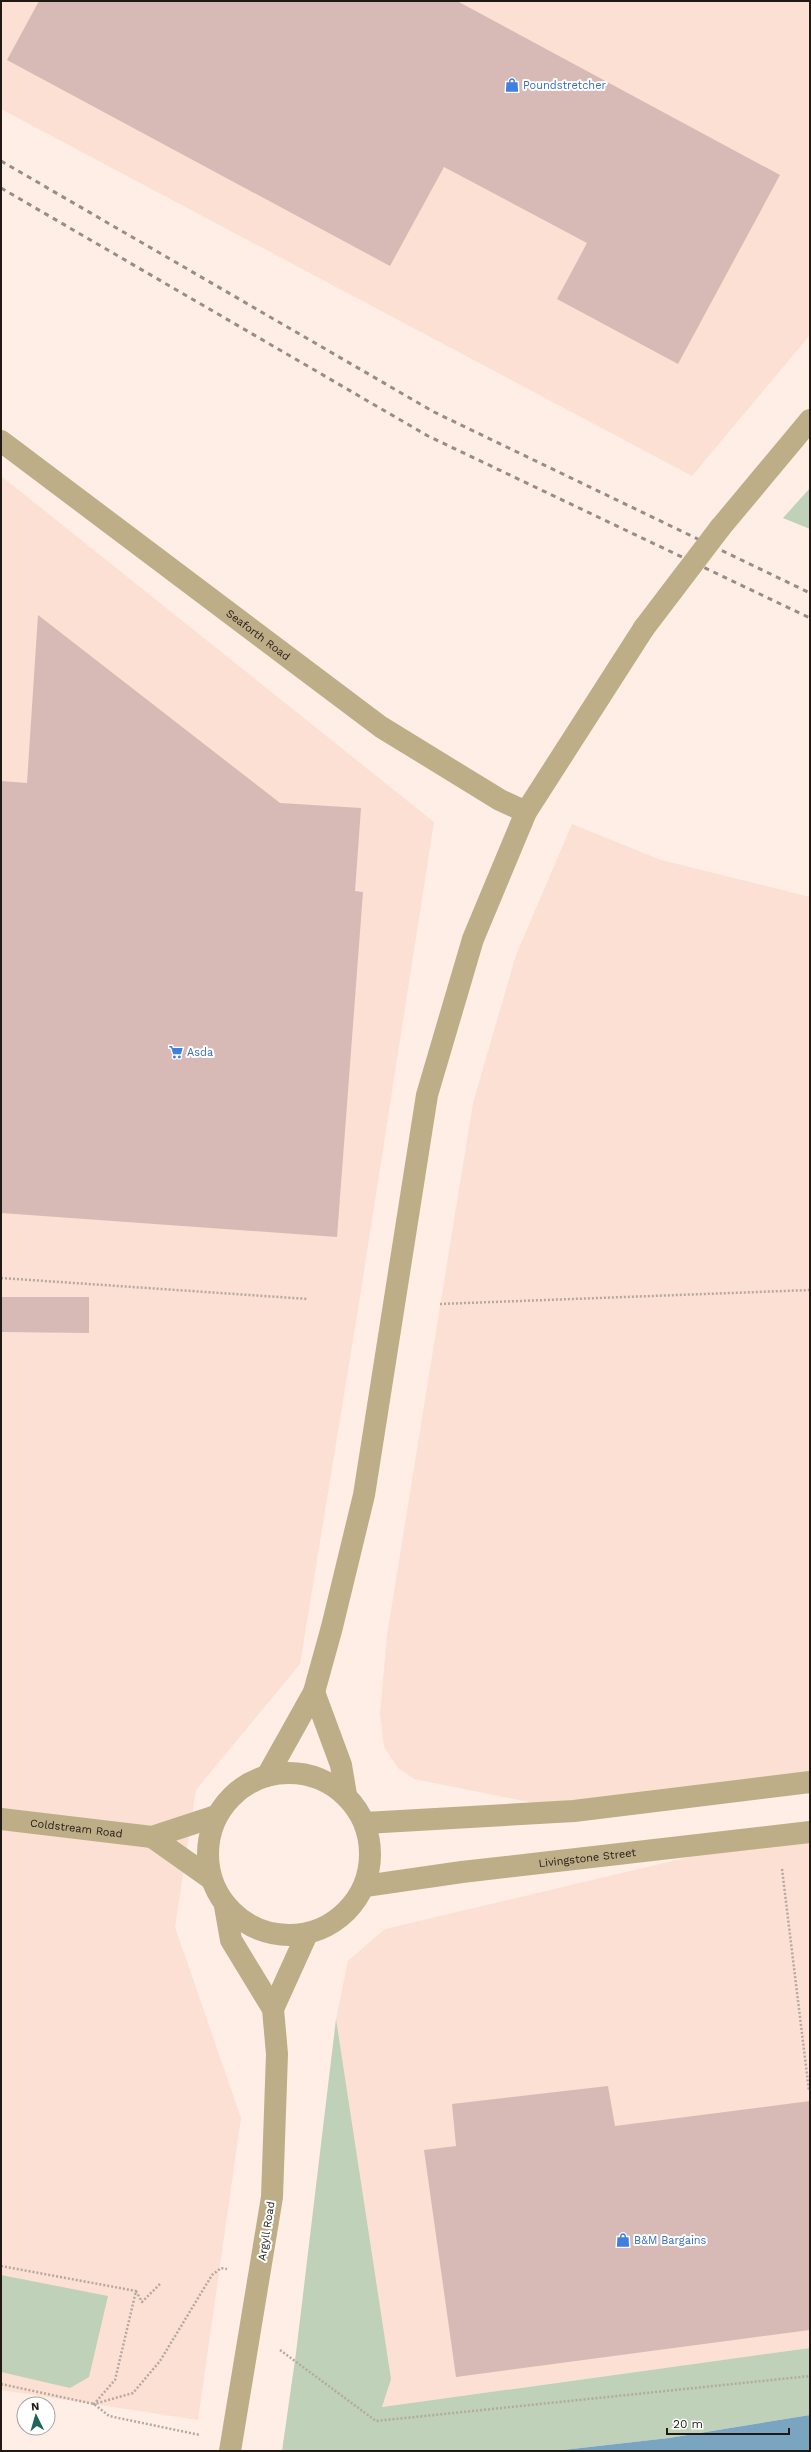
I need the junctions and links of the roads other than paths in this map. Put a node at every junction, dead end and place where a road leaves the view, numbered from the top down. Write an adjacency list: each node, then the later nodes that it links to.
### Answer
1 (810, 420): 3 (street, bridge)
2 (1, 441): 3 (street, Seaforth Road)
3 (526, 812): 4 (street)
4 (314, 1692): 5 (street); 7 (street)
5 (267, 1776): 7 (street); 8 (street)
6 (810, 1782): 10 (street)
7 (346, 1796): 10 (street)
8 (216, 1816): 12 (street, Coldstream Road); 13 (street)
9 (1, 1819): 12 (street, Coldstream Road)
10 (365, 1823): 14 (street)
11 (810, 1832): 14 (street, Livingstone Street)
12 (152, 1837): 13 (street, Coldstream Road)
13 (210, 1878): 15 (street)
14 (365, 1886): 16 (street)
15 (225, 1906): 16 (street); 17 (street, Argyll Road)
16 (307, 1934): 17 (street, Argyll Road)
17 (273, 2009): 18 (street, Argyll Road)
18 (231, 2446)

